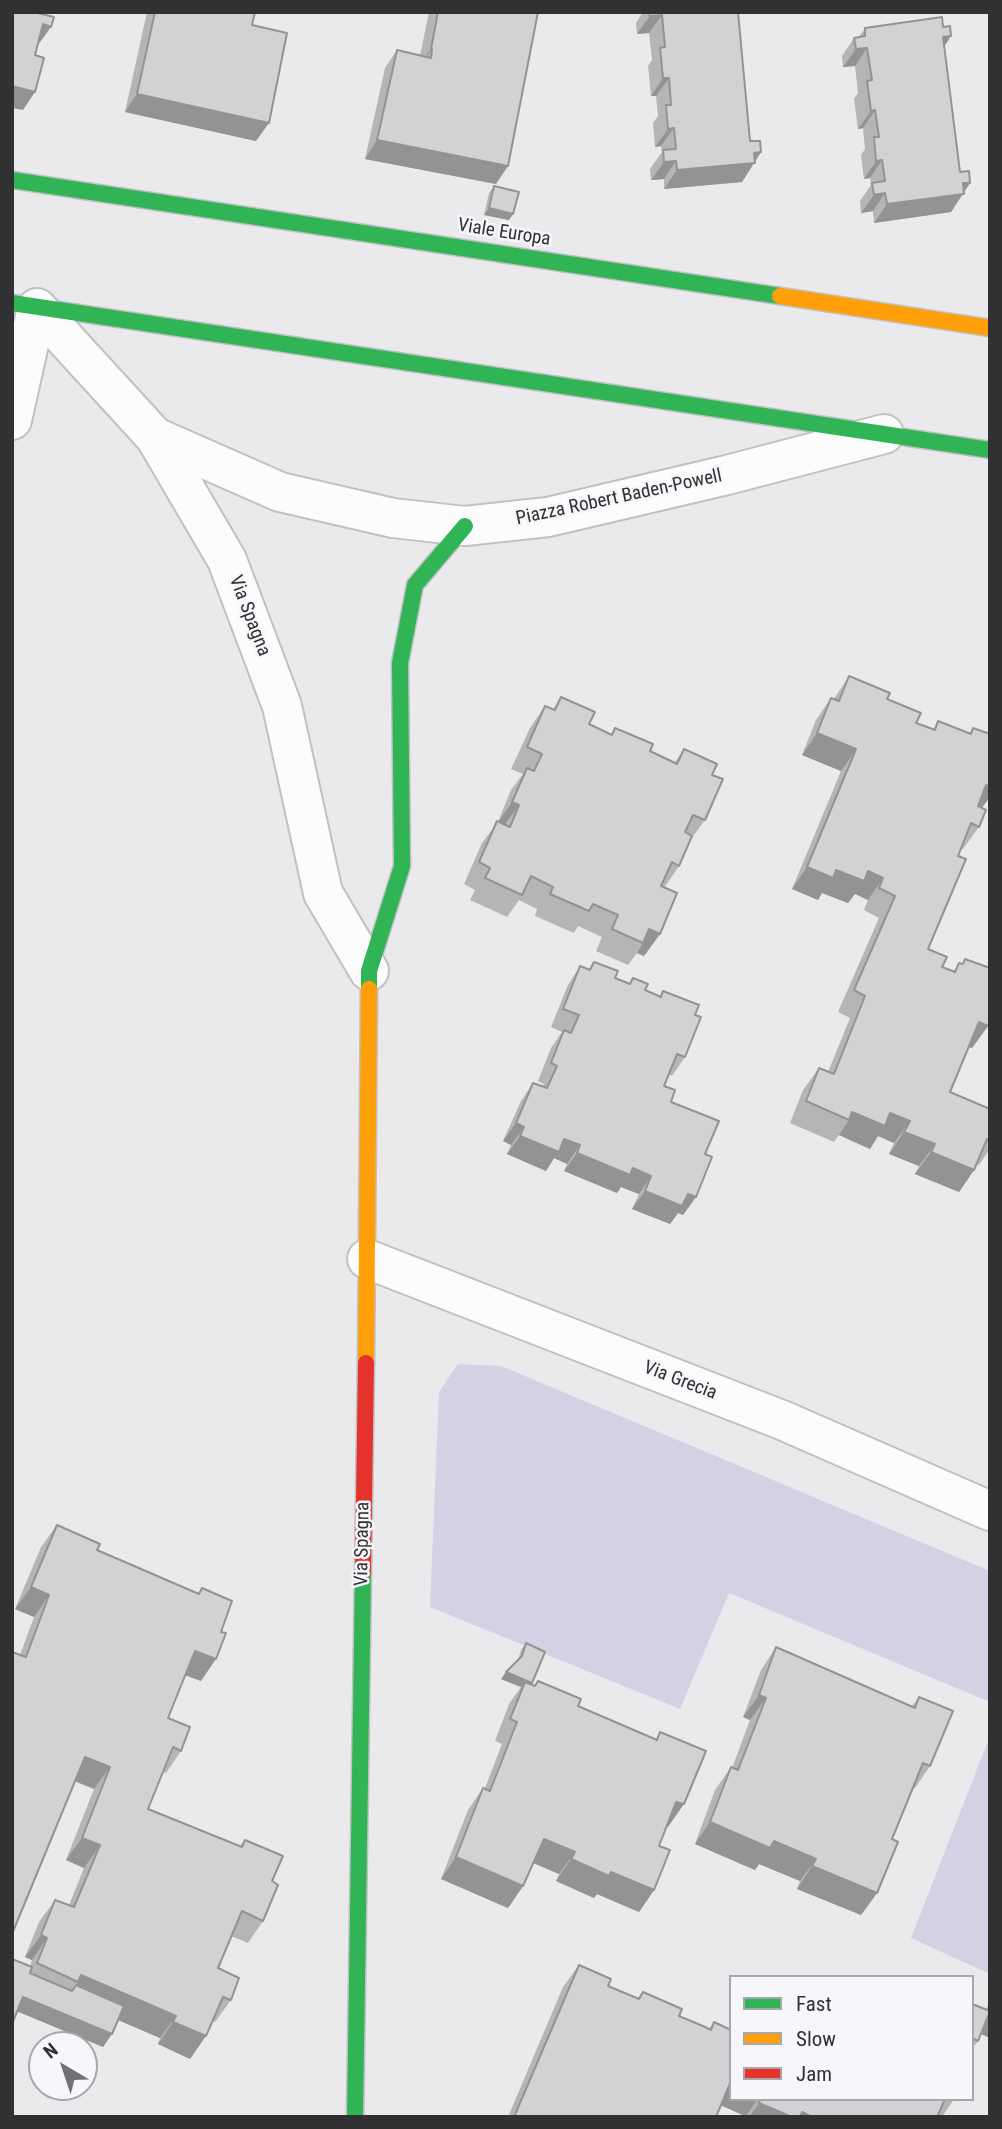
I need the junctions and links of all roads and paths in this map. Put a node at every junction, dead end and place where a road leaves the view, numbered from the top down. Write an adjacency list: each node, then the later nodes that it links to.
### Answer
1 (12, 180): 3 (street, Viale Europa)
2 (25, 305): 4 (street); 5 (street); 6 (street, Via Spagna)
3 (990, 328)
4 (12, 419)
5 (884, 434): 7 (street); 8 (street, Piazza Robert Baden-Powell)
6 (155, 437): 8 (street, Piazza Robert Baden-Powell); 9 (street, Via Spagna)
7 (990, 450)
8 (465, 526): 9 (street, Via Spagna)
9 (369, 971): 10 (street, Via Spagna)
10 (368, 1259): 11 (street, Via Grecia); 12 (street, Via Spagna)
11 (990, 1511)
12 (355, 2117)

